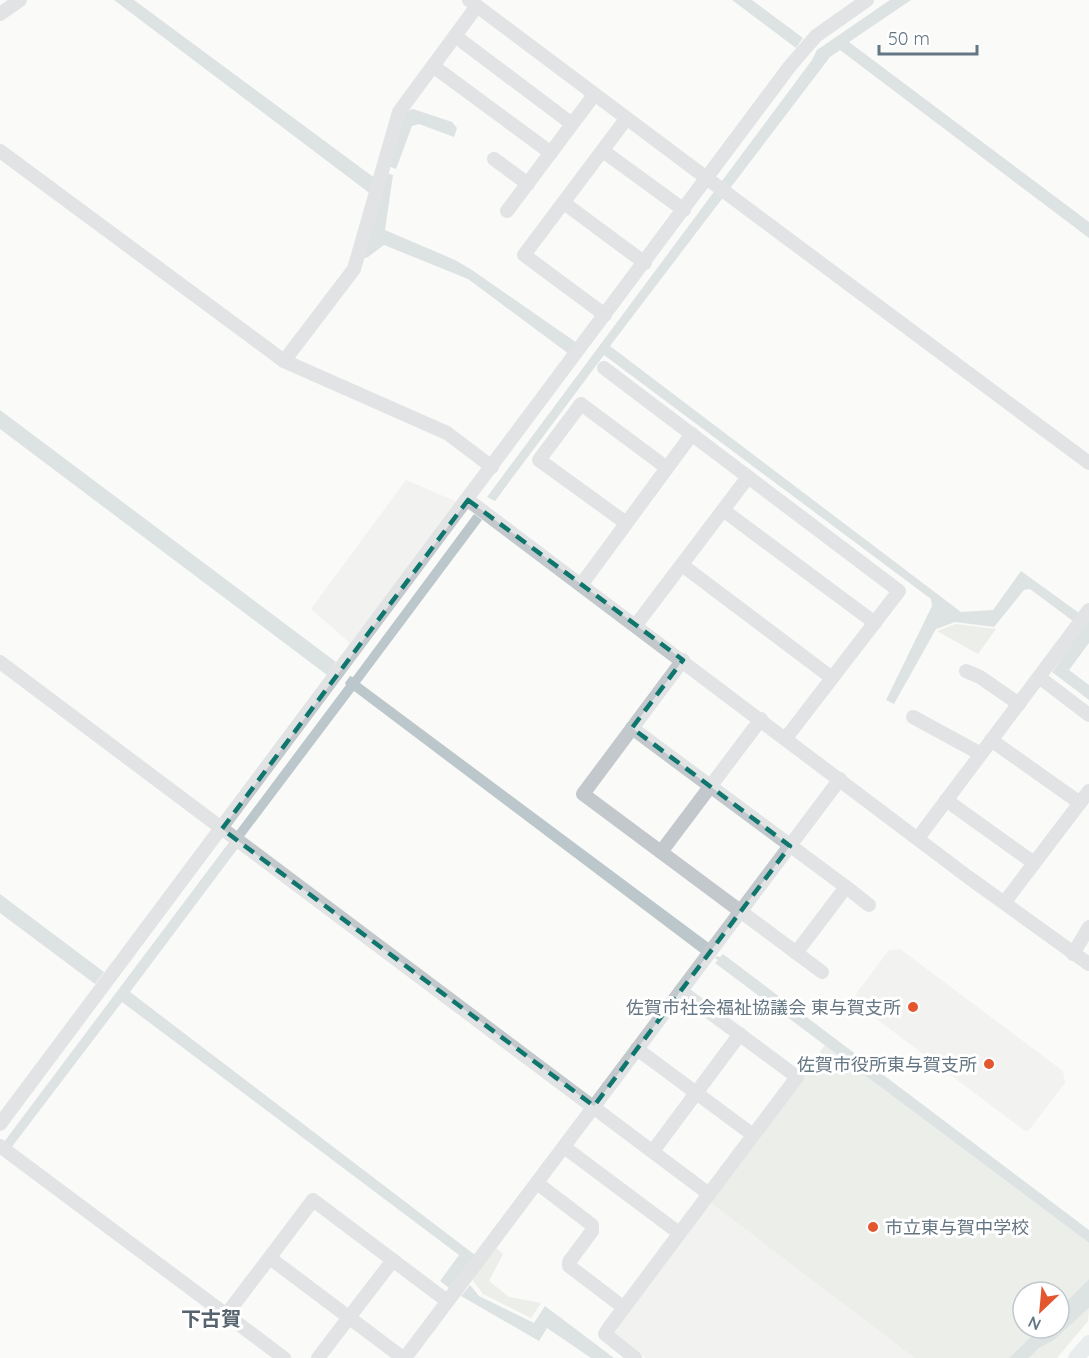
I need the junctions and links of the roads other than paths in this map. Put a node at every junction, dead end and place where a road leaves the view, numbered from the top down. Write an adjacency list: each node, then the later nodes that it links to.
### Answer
1 (20, 0): 4 (street)
2 (867, 0): 15 (street)
3 (473, 3): 5 (street); 7 (street)
4 (0, 14)
5 (455, 36): 6 (street); 9 (street)
6 (433, 66): 12 (street); 21 (street)
7 (594, 95): 8 (street); 9 (street)
8 (626, 119): 11 (street); 15 (street)
9 (572, 124): 12 (street)
10 (0, 151): 21 (street)
11 (603, 151): 16 (street); 17 (street)
12 (551, 153): 14 (street)
13 (494, 159): 14 (street)
14 (528, 184): 18 (street)
15 (718, 186): 17 (street); 24 (street)
16 (564, 203): 19 (street); 20 (street)
17 (684, 210): 19 (street)
18 (507, 211)
19 (645, 263): 20 (street)
20 (605, 315): 25 (street)
21 (284, 361): 25 (street)
22 (604, 368): 23 (street)
23 (692, 434): 26 (street); 27 (street)
24 (1089, 463)
25 (492, 467): 28 (street)
26 (667, 468): 30 (street); 30 (street)
27 (748, 477): 29 (street); 34 (street)
28 (468, 500): 32 (street); 54 (street)
29 (723, 510): 31 (street); 34 (street)
30 (626, 523): 32 (street)
31 (682, 565): 35 (street); 40 (street)
32 (581, 585): 35 (street)
33 (1088, 612): 39 (street)
34 (875, 623): 40 (street)
35 (636, 625): 36 (street)
36 (683, 660): 44 (street); 45 (street)
37 (0, 662): 54 (street)
38 (966, 671): 41 (street)
39 (1039, 677): 41 (street); 42 (street)
40 (832, 678): 46 (street)
41 (1019, 704): 47 (street)
42 (1089, 715)
43 (913, 717): 48 (street)
44 (761, 719): 46 (street); 50 (street)
45 (632, 728): 50 (street); 57 (street)
46 (786, 738): 49 (street)
47 (991, 740): 48 (street); 53 (street)
48 (981, 754): 52 (street)
49 (840, 779): 55 (street); 56 (street)
50 (711, 787): 56 (street); 57 (street)
51 (1089, 791): 53 (street)
52 (946, 800): 55 (street); 58 (street)
53 (1080, 803): 58 (street)
54 (222, 829): 72 (street); 73 (street)
55 (918, 838): 60 (street)
56 (790, 846): 59 (street); 62 (street)
57 (662, 852): 62 (street)
58 (1034, 863): 60 (street)
59 (846, 887): 61 (street); 64 (street)
60 (1004, 903): 65 (street)
61 (869, 905)
62 (741, 912): 64 (street); 68 (street)
63 (1089, 927): 65 (street)
64 (796, 953): 67 (street)
65 (1073, 954): 66 (street)
66 (1089, 964)
67 (822, 972)
68 (681, 991): 69 (street); 70 (street)
69 (740, 1034): 71 (street); 74 (street)
70 (637, 1049): 71 (street); 72 (street)
71 (696, 1093): 74 (street); 77 (street)
72 (594, 1106): 76 (street); 77 (street)
73 (0, 1125)
74 (753, 1135): 79 (street)
75 (0, 1146): 85 (street)
76 (564, 1146): 78 (street); 80 (street)
77 (653, 1151): 79 (street)
78 (537, 1183): 83 (street); 84 (street)
79 (709, 1194): 80 (street)
80 (679, 1233): 84 (street)
81 (270, 1258): 82 (street); 85 (street); 86 (street)
82 (393, 1260): 83 (street); 86 (street)
83 (447, 1301): 90 (street)
84 (623, 1307): 91 (street)
85 (226, 1315): 88 (street)
86 (349, 1317): 89 (street); 90 (street)
87 (1089, 1343): 92 (main road)
88 (284, 1358)
89 (318, 1358)
90 (404, 1358)
91 (635, 1358)
92 (1076, 1358)

